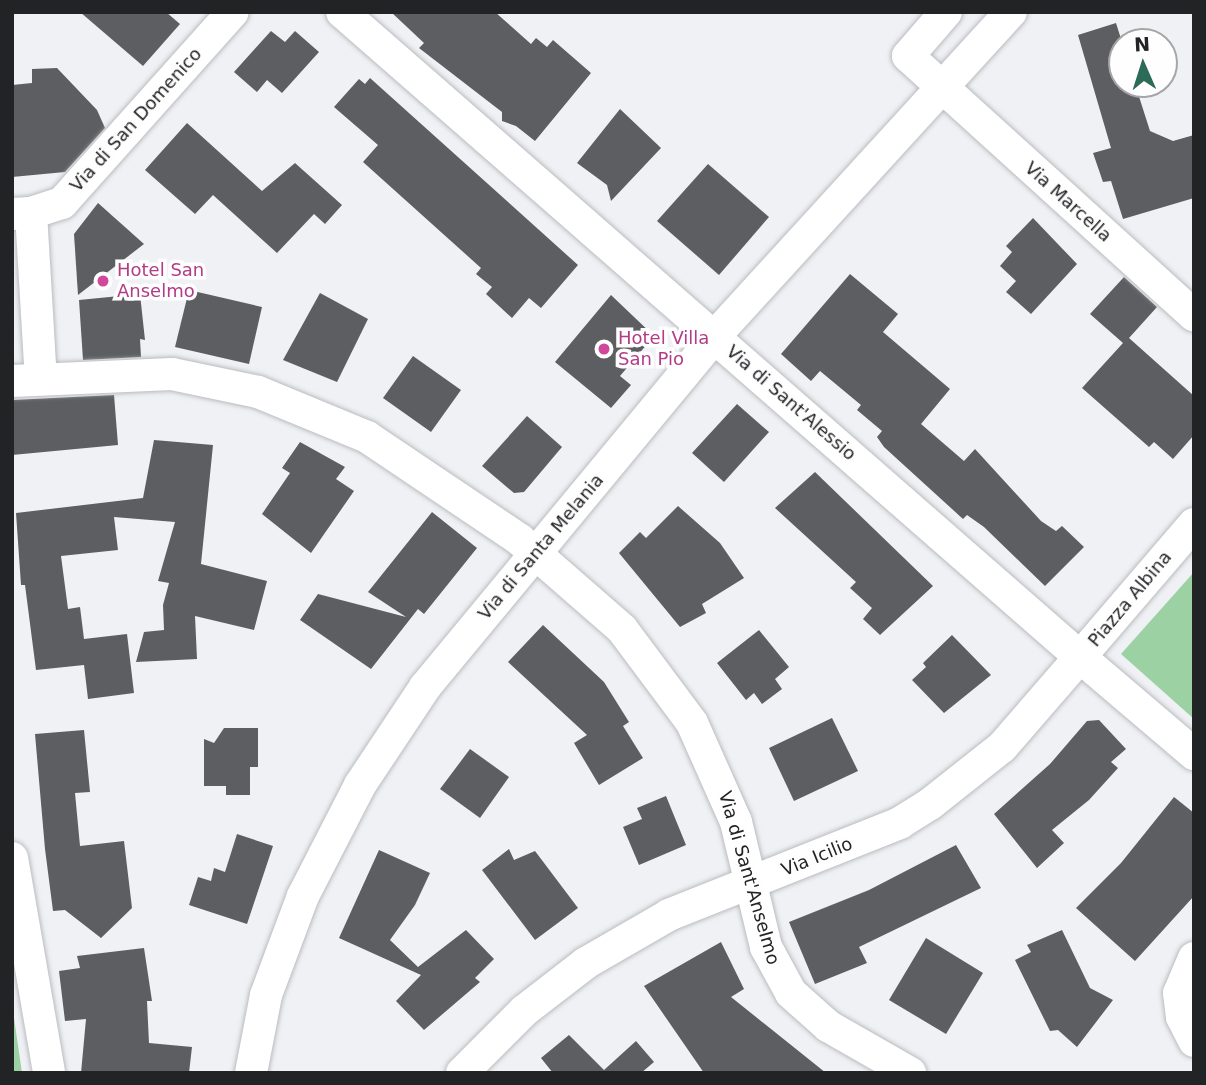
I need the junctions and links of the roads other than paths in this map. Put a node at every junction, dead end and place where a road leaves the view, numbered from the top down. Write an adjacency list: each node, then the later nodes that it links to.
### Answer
1 (233, 12): 6 (street, Via di San Domenico)
2 (342, 12): 8 (street, Via di Sant'Alessio)
3 (946, 12): 5 (street, Via Marcella)
4 (1011, 12): 5 (street, Via di Santa Melania)
5 (942, 88): 7 (street, Via Marcella); 8 (street, Via di Santa Melania)
6 (22, 213): 9 (street)
7 (1194, 315)
8 (715, 336): 11 (street, Via di Santa Melania); 12 (street, Via di Sant'Alessio)
9 (27, 380): 11 (street, Via di Sant'Anselmo)
10 (1194, 524): 12 (street, Piazza Albina)
11 (537, 553): 15 (street, Via di Sant'Anselmo); 19 (street, Via di Santa Melania)
12 (1080, 657): 13 (street, Piazza Albina); 15 (street, Via Icilio)
13 (1194, 754)
14 (12, 858): 18 (street)
15 (751, 882): 20 (street, Via Icilio); 21 (street, Via di Sant'Anselmo)
16 (1194, 958): 17 (street)
17 (1194, 1041)
18 (49, 1073)
19 (251, 1073)
20 (462, 1073)
21 (910, 1073)

